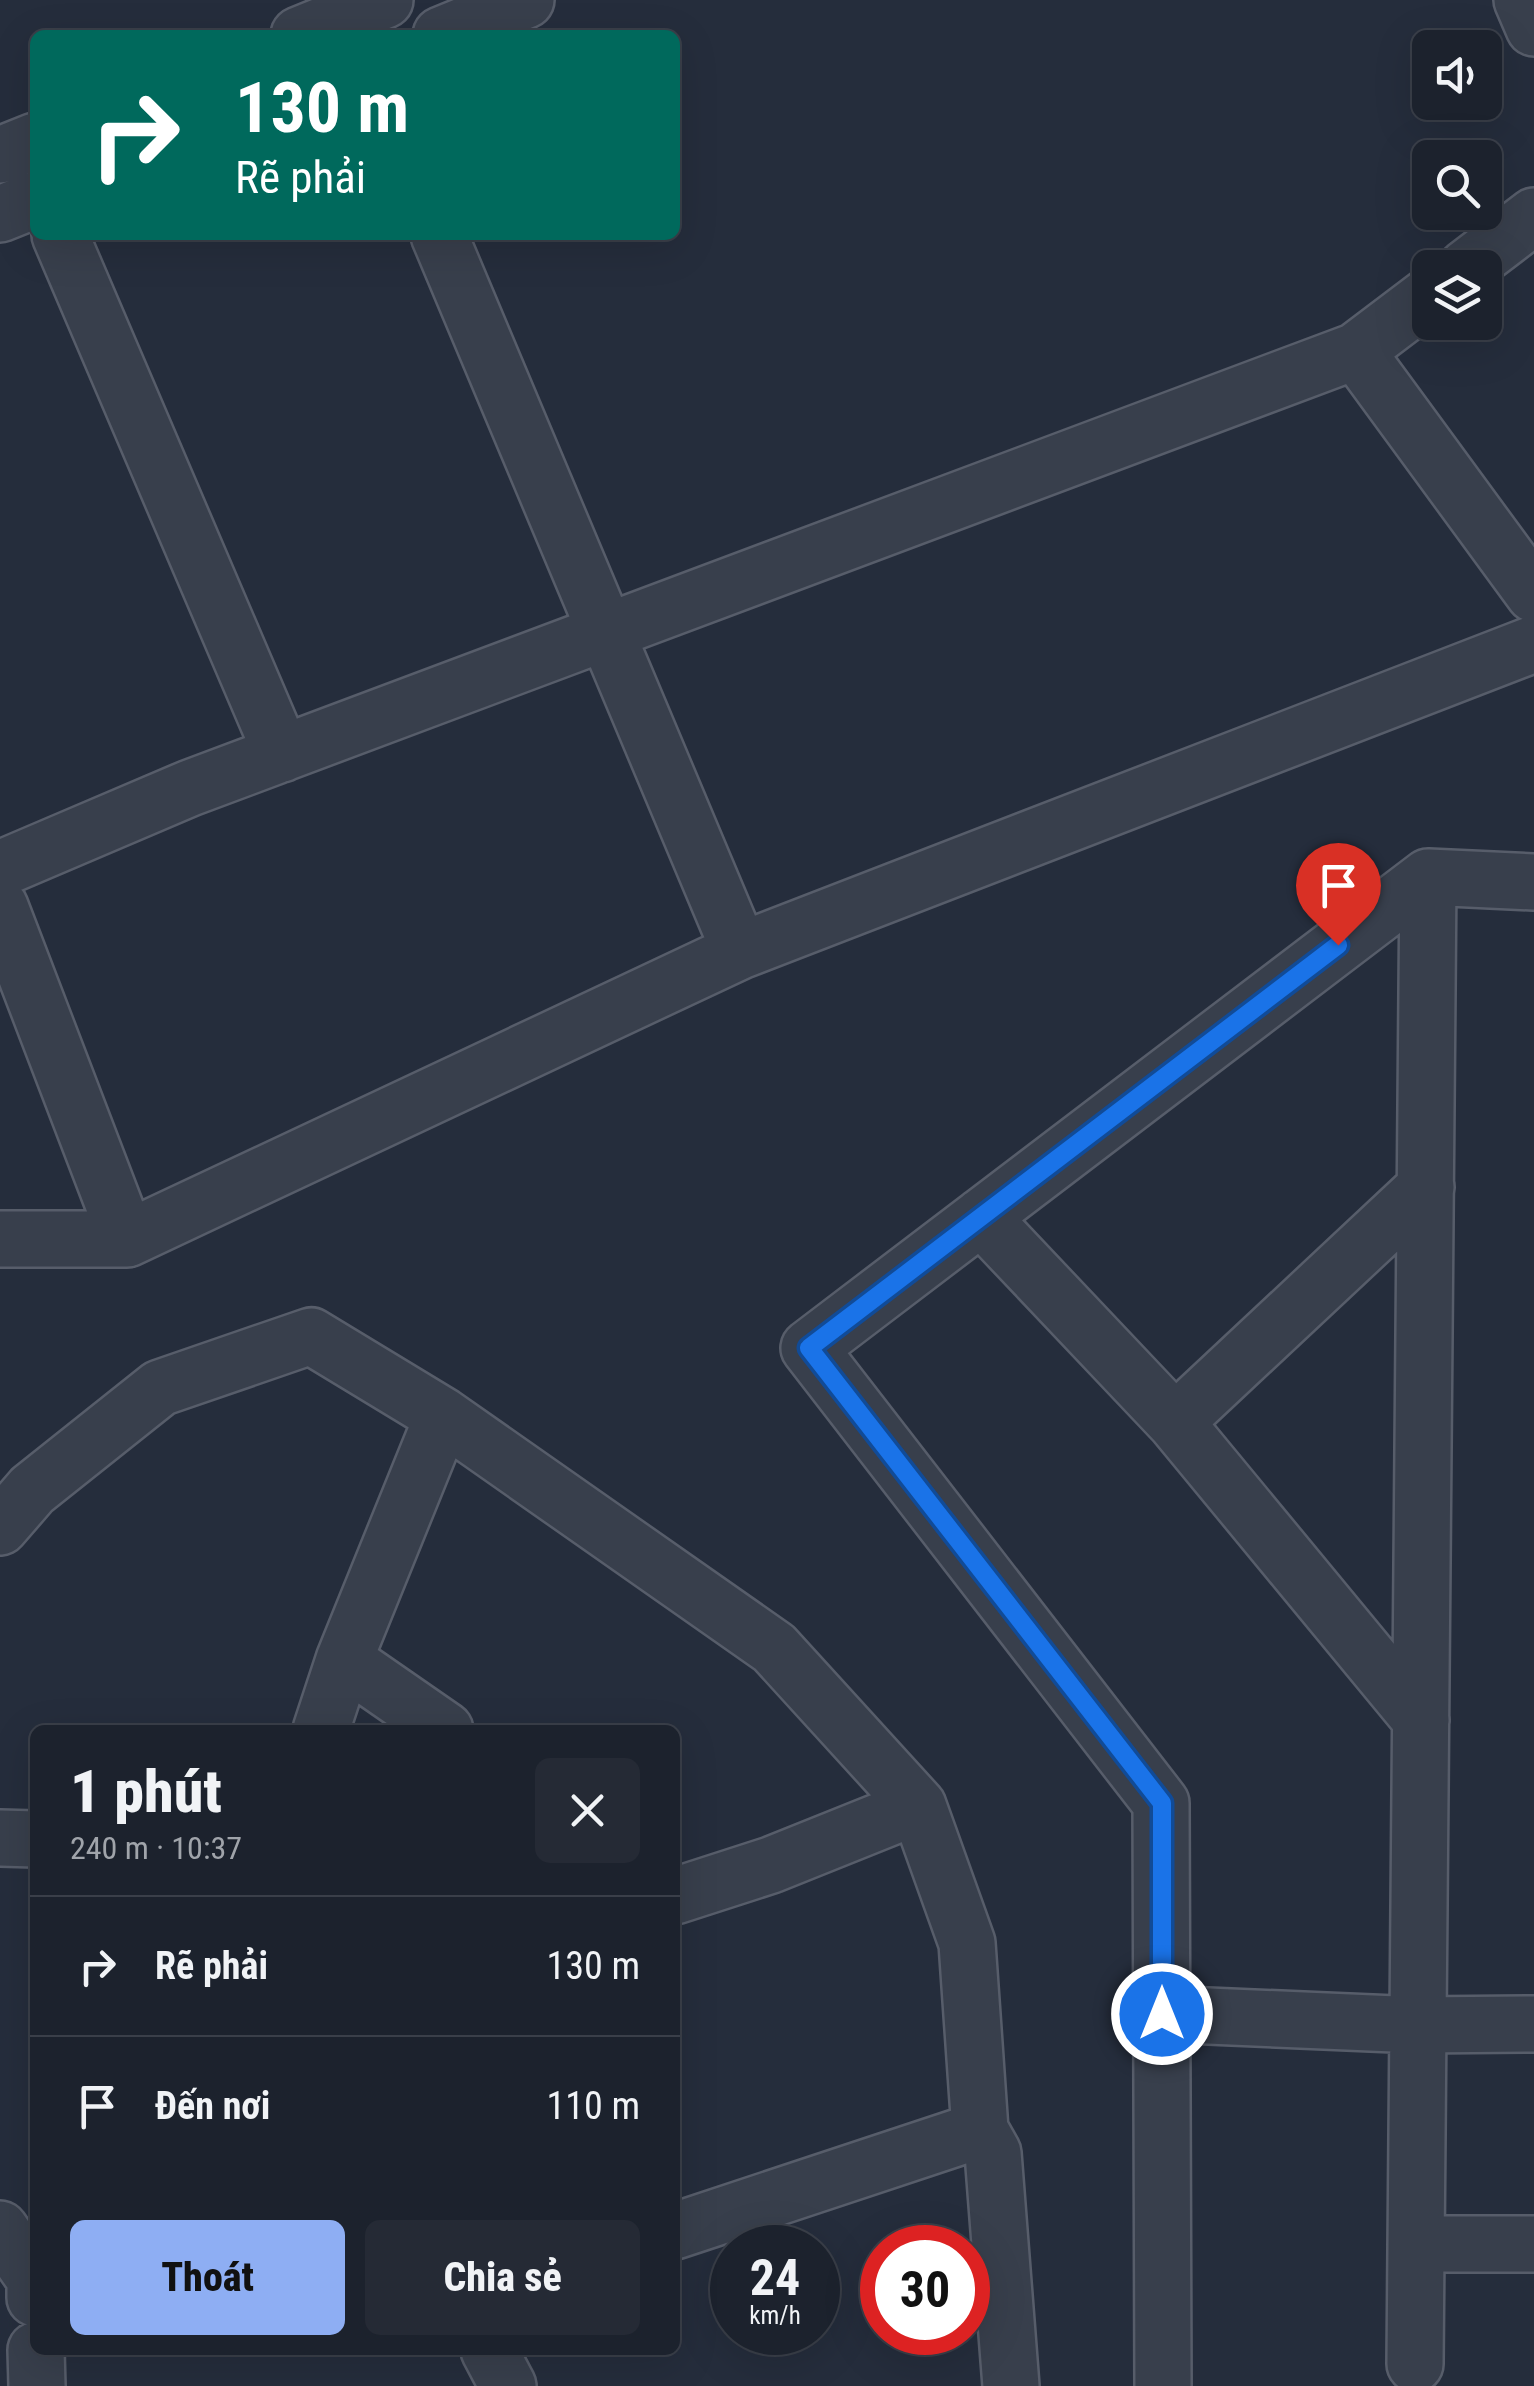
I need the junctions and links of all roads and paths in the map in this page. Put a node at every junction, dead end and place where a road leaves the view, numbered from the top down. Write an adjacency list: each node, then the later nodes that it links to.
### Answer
1 (526, 0): 6 (street)
2 (1522, 0): 4 (street)
3 (359, 12): 5 (street)
4 (1534, 28)
5 (312, 30)
6 (453, 30)
7 (30, 202): 8 (street)
8 (0, 214)
9 (1534, 216): 12 (street)
10 (62, 240): 18 (street)
11 (441, 240): 16 (street)
12 (1490, 250)
13 (1412, 309): 14 (street)
14 (1356, 352): 15 (street); 16 (street)
15 (1534, 594)
16 (606, 633): 18 (street); 23 (street)
17 (1534, 644): 23 (street)
18 (282, 754): 19 (street)
19 (0, 869)
20 (1428, 877): 21 (street); 24 (street); 25 (street)
21 (1534, 882)
22 (0, 907): 27 (street)
23 (740, 951): 27 (street)
24 (1426, 1187): 29 (street); 32 (street)
25 (981, 1217): 29 (street); 39 (street)
26 (0, 1238): 27 (street)
27 (127, 1239)
28 (443, 1416): 30 (street); 31 (street); 35 (street)
29 (1175, 1422): 32 (street)
30 (0, 1527)
31 (344, 1660): 33 (street); 34 (street)
32 (1420, 1720): 41 (street)
33 (323, 1725)
34 (438, 1725)
35 (918, 1806): 38 (street); 42 (street)
36 (0, 1838): 37 (street)
37 (30, 1839)
38 (680, 1893)
39 (1162, 2014): 41 (street); 54 (street)
40 (1534, 2024): 41 (street)
41 (1418, 2025): 45 (street)
42 (980, 2130): 44 (street); 53 (street)
43 (0, 2229): 47 (street)
44 (680, 2229)
45 (1416, 2244): 46 (street); 50 (street)
46 (1534, 2244)
47 (30, 2273)
48 (36, 2355): 51 (street)
49 (492, 2355): 52 (street)
50 (1415, 2364)
51 (37, 2386)
52 (508, 2386)
53 (1011, 2386)
54 (1163, 2386)

